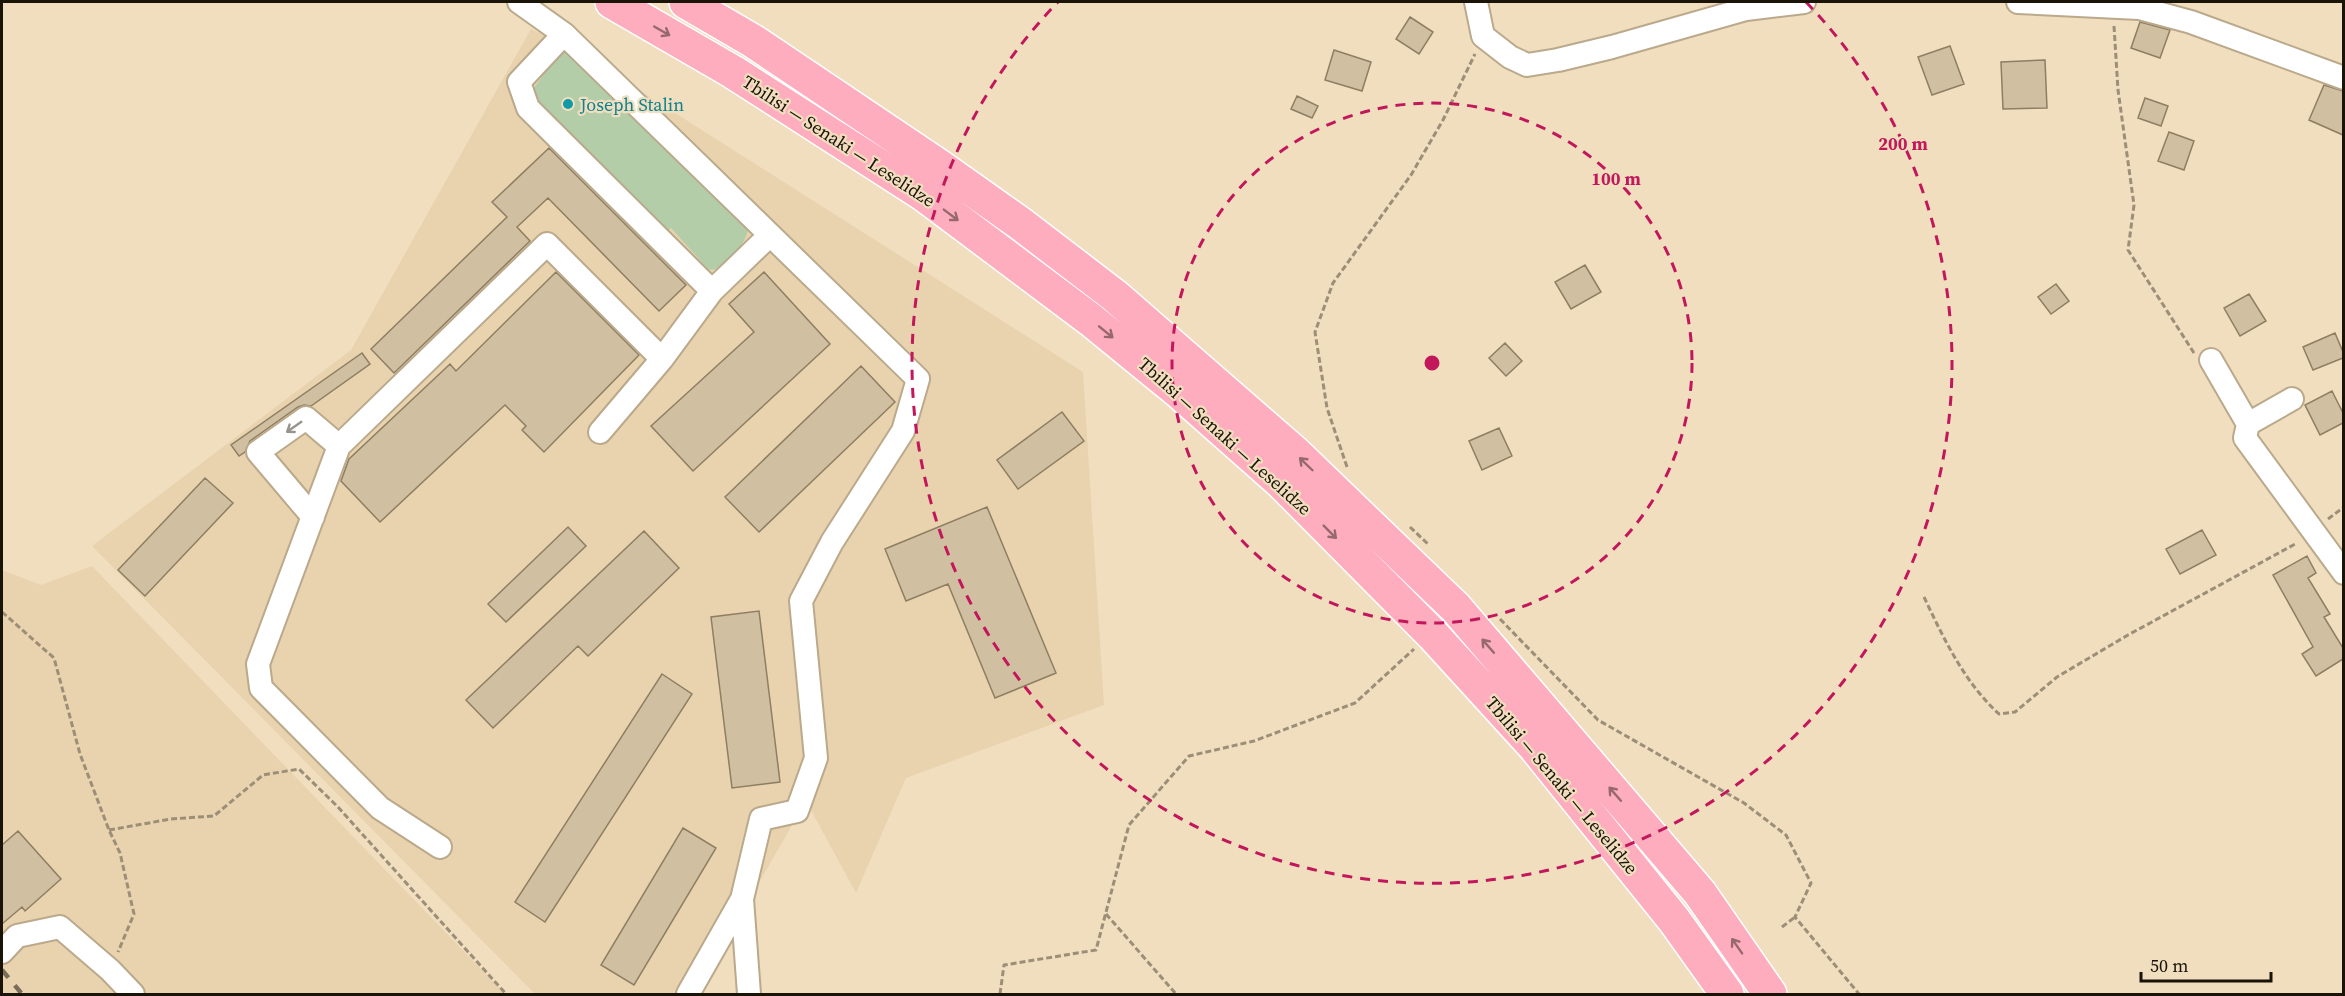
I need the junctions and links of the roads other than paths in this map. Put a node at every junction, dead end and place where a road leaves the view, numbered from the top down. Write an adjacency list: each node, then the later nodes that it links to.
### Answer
1 (519, 2): 7 (street)
2 (612, 2): 25 (highway, Tbilisi — Senaki — Leselidze, one-way to 25)
3 (686, 2): 26 (highway, Tbilisi — Senaki — Leselidze, one-way to 3)
4 (1476, 2): 5 (street)
5 (1804, 2)
6 (2018, 2): 8 (street)
7 (564, 34): 9 (street); 10 (street)
8 (2343, 78)
9 (770, 234): 10 (street); 20 (street)
10 (712, 291): 11 (street)
11 (662, 359): 15 (street); 16 (street)
12 (2211, 360): 14 (street)
13 (2292, 399): 14 (street)
14 (2248, 424): 18 (street)
15 (600, 432)
16 (339, 446): 17 (street); 17 (street, one-way to 17)
17 (314, 517): 19 (street)
18 (2343, 573)
19 (440, 847)
20 (742, 899): 23 (street); 24 (street)
21 (2, 952): 22 (street)
22 (133, 994)
23 (688, 994)
24 (749, 994)
25 (1727, 994)
26 (1770, 994)

